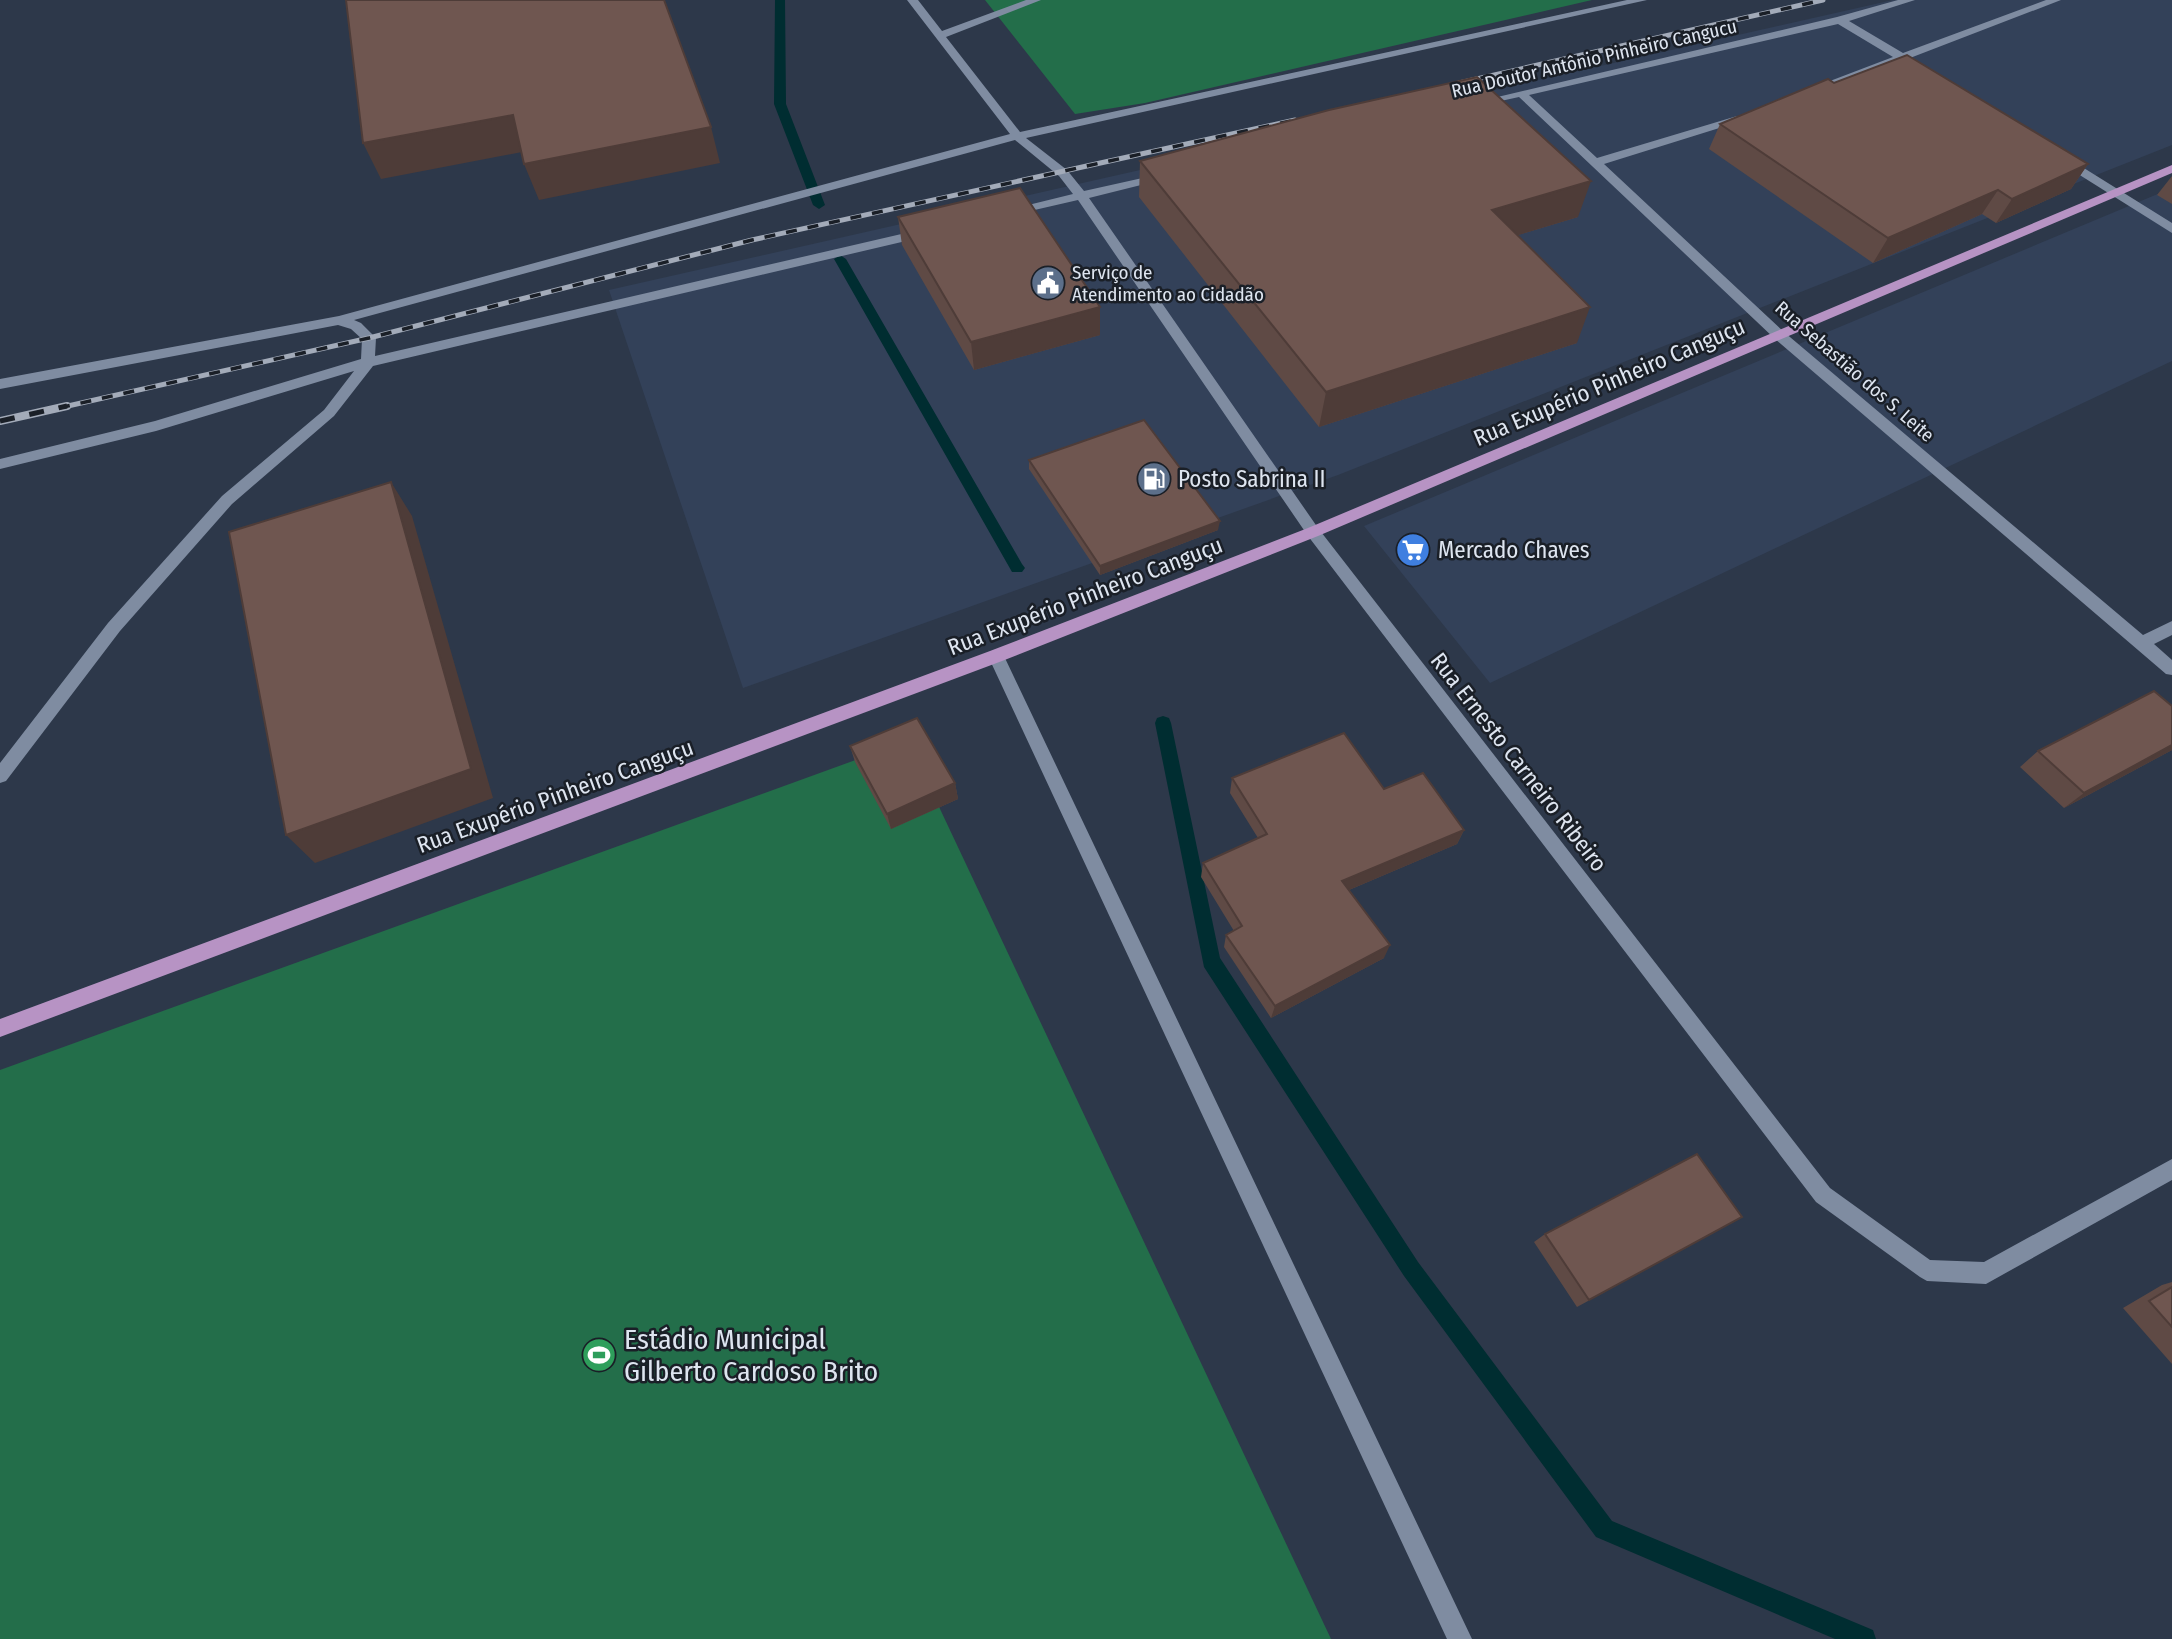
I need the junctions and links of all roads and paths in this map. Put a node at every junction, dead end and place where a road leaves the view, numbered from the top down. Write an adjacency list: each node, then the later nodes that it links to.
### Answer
1 (912, 0): 7 (street, Rua Ernesto Carneiro Ribeiro)
2 (1036, 0): 7 (street)
3 (1642, 0): 14 (street)
4 (1910, 0): 6 (street, Rua Doutor Antônio Pinheiro Cangucu)
5 (2056, 0): 8 (street)
6 (1840, 20): 8 (street); 10 (street, Rua Doutor Antônio Pinheiro Cangucu)
7 (939, 36): 14 (street, Rua Ernesto Carneiro Ribeiro)
8 (1901, 57): 9 (street); 11 (street)
9 (1913, 64)
10 (1521, 93): 12 (street, Rua Doutor Antônio Pinheiro Cangucu); 16 (street, Rua Sebastião dos S. Leite)
11 (1800, 96)
12 (1467, 106)
13 (1749, 115): 16 (street)
14 (1017, 136): 20 (street, Rua Ernesto Carneiro Ribeiro); 24 (street)
15 (2048, 149): 19 (street)
16 (1597, 162): 25 (street, Rua Sebastião dos S. Leite)
17 (2172, 169): 19 (main road, Rua Exupério Pinheiro Canguçu)
18 (1168, 174): 20 (street)
19 (2116, 192): 22 (street); 25 (main road, Rua Exupério Pinheiro Canguçu)
20 (1082, 197): 21 (street); 29 (street, Rua Ernesto Carneiro Ribeiro)
21 (1001, 215)
22 (2172, 229)
23 (934, 231): 26 (street)
24 (339, 320): 26 (street); 27 (street)
25 (1779, 335): 29 (main road, Rua Exupério Pinheiro Canguçu); 31 (street, Rua Sebastião dos S. Leite)
26 (368, 362): 28 (street); 34 (street)
27 (0, 384)
28 (0, 464)
29 (1313, 532): 32 (main road, Rua Exupério Pinheiro Canguçu); 36 (street, Rua Ernesto Carneiro Ribeiro)
30 (2172, 627): 31 (street)
31 (2143, 643): 33 (street, Rua Sebastião dos S. Leite)
32 (996, 656): 35 (main road, Rua Exupério Pinheiro Canguçu); 37 (street)
33 (2172, 669)
34 (0, 776)
35 (0, 1028)
36 (2172, 1169)
37 (1460, 1639)

